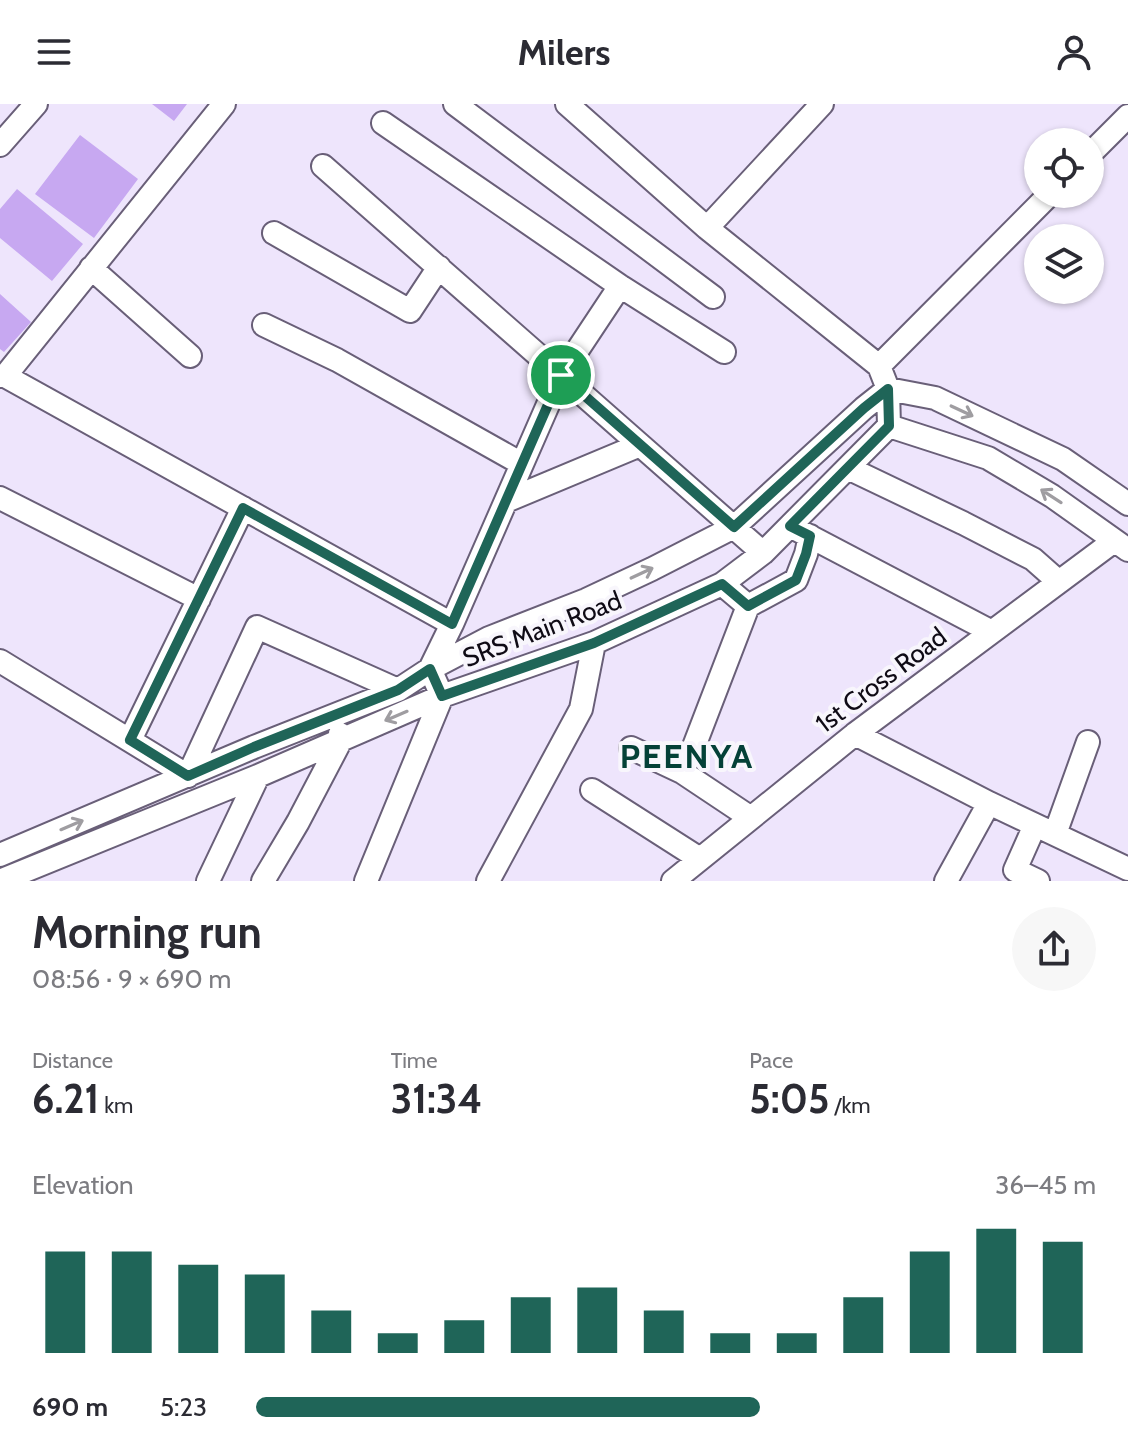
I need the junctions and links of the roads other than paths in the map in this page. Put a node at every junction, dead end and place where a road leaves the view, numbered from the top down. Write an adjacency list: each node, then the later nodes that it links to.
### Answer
1 (36, 104): 9 (street)
2 (224, 104): 15 (street)
3 (455, 104): 17 (street)
4 (567, 104): 12 (street)
5 (822, 104): 12 (street)
6 (1128, 116): 8 (street)
7 (383, 123): 16 (street)
8 (1104, 140)
9 (0, 145)
10 (323, 166): 14 (street)
11 (1036, 208): 21 (street)
12 (707, 228): 21 (street)
13 (274, 233): 14 (street)
14 (439, 267): 22 (street)
15 (91, 268): 20 (street); 23 (street)
16 (620, 286): 19 (street); 22 (street)
17 (713, 297)
18 (264, 325): 27 (street)
19 (724, 352)
20 (190, 356)
21 (879, 366): 24 (street)
22 (561, 375): 26 (street); 27 (street)
23 (2, 376): 32 (street)
24 (888, 389): 25 (street); 31 (street, one-way to 31); 33 (street)
25 (889, 426): 28 (street, SRS Main Road); 35 (street, one-way to 25)
26 (640, 445): 30 (street); 33 (street)
27 (522, 464): 30 (street)
28 (848, 468): 34 (street, SRS Main Road); 37 (street)
29 (0, 498): 39 (street)
30 (506, 501): 41 (street)
31 (1128, 504)
32 (243, 508): 39 (street); 41 (street)
33 (734, 527): 36 (street); 45 (street, one-way to 33)
34 (800, 531): 36 (street, SRS Main Road); 40 (street); 42 (street)
35 (1121, 545): 37 (street, 1st Cross Road)
36 (763, 553): 38 (street, SRS Main Road)
37 (1059, 582): 42 (street, 1st Cross Road)
38 (722, 584): 40 (street); 43 (street, SRS Main Road)
39 (199, 599): 50 (street)
40 (748, 606): 54 (street)
41 (452, 624): 45 (street)
42 (992, 632): 49 (street, 1st Cross Road)
43 (594, 643): 47 (street, SRS Main Road); 69 (street)
44 (0, 661): 50 (street)
45 (430, 669): 46 (street); 47 (street)
46 (398, 690): 48 (street); 55 (street)
47 (442, 696): 51 (street, SRS Main Road, one-way to 51); 68 (street)
48 (338, 714): 51 (street); 55 (street)
49 (855, 734): 58 (street); 59 (street, 1st Cross Road)
50 (130, 740): 55 (street)
51 (341, 740): 56 (street, SRS Main Road); 67 (street)
52 (1088, 742): 60 (street)
53 (631, 748): 54 (street)
54 (682, 772): 59 (street)
55 (188, 776): 61 (street, one-way to 55)
56 (258, 776): 65 (street, SRS Main Road); 66 (street)
57 (592, 790): 62 (street)
58 (989, 803): 60 (street); 71 (street)
59 (751, 818): 62 (street, 1st Cross Road)
60 (1045, 830): 63 (street); 64 (street)
61 (0, 855)
62 (700, 859): 70 (street, 1st Cross Road)
63 (1128, 869)
64 (1012, 876): 72 (street)
65 (0, 881)
66 (208, 881)
67 (263, 881)
68 (366, 881)
69 (488, 881)
70 (673, 881)
71 (946, 881)
72 (1038, 881)

